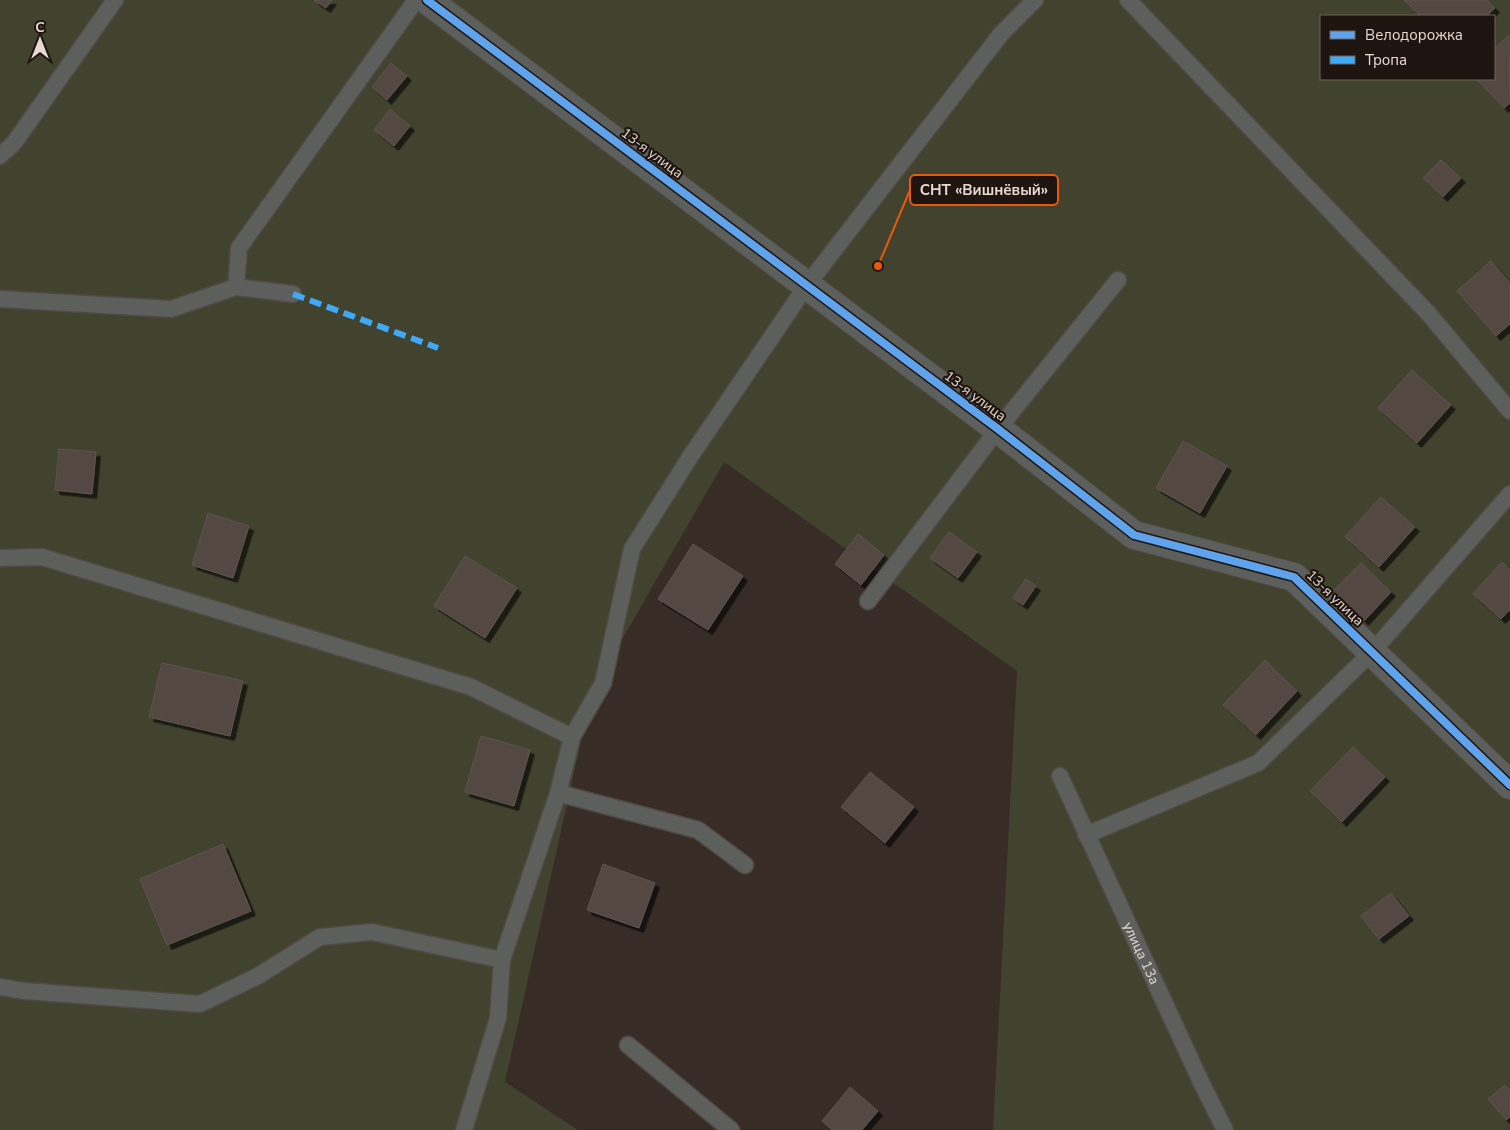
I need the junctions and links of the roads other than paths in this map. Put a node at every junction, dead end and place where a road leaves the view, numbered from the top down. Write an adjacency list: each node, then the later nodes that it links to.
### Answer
1 (116, 0): 6 (lane)
2 (416, 0): 9 (lane)
3 (427, 0): 8 (street, 13-я улица)
4 (1035, 0): 8 (lane)
5 (1128, 0): 12 (lane)
6 (0, 156)
7 (1118, 280): 13 (lane)
8 (808, 286): 13 (street, 13-я улица); 18 (lane)
9 (236, 287): 10 (lane); 11 (lane)
10 (293, 294)
11 (0, 300)
12 (1510, 411)
13 (998, 429): 16 (lane); 17 (street, 13-я улица)
14 (1510, 494): 17 (lane)
15 (0, 558): 18 (lane)
16 (868, 601)
17 (1372, 652): 20 (street, 13-я улица); 22 (lane)
18 (572, 737): 21 (lane)
19 (1060, 776): 22 (lane, улица 13а)
20 (1510, 785)
21 (558, 793): 23 (lane); 24 (lane)
22 (1086, 835): 29 (lane, улица 13а)
23 (745, 865)
24 (502, 960): 25 (lane); 27 (lane)
25 (0, 987)
26 (628, 1045): 28 (lane)
27 (464, 1130)
28 (731, 1130)
29 (1225, 1130)

